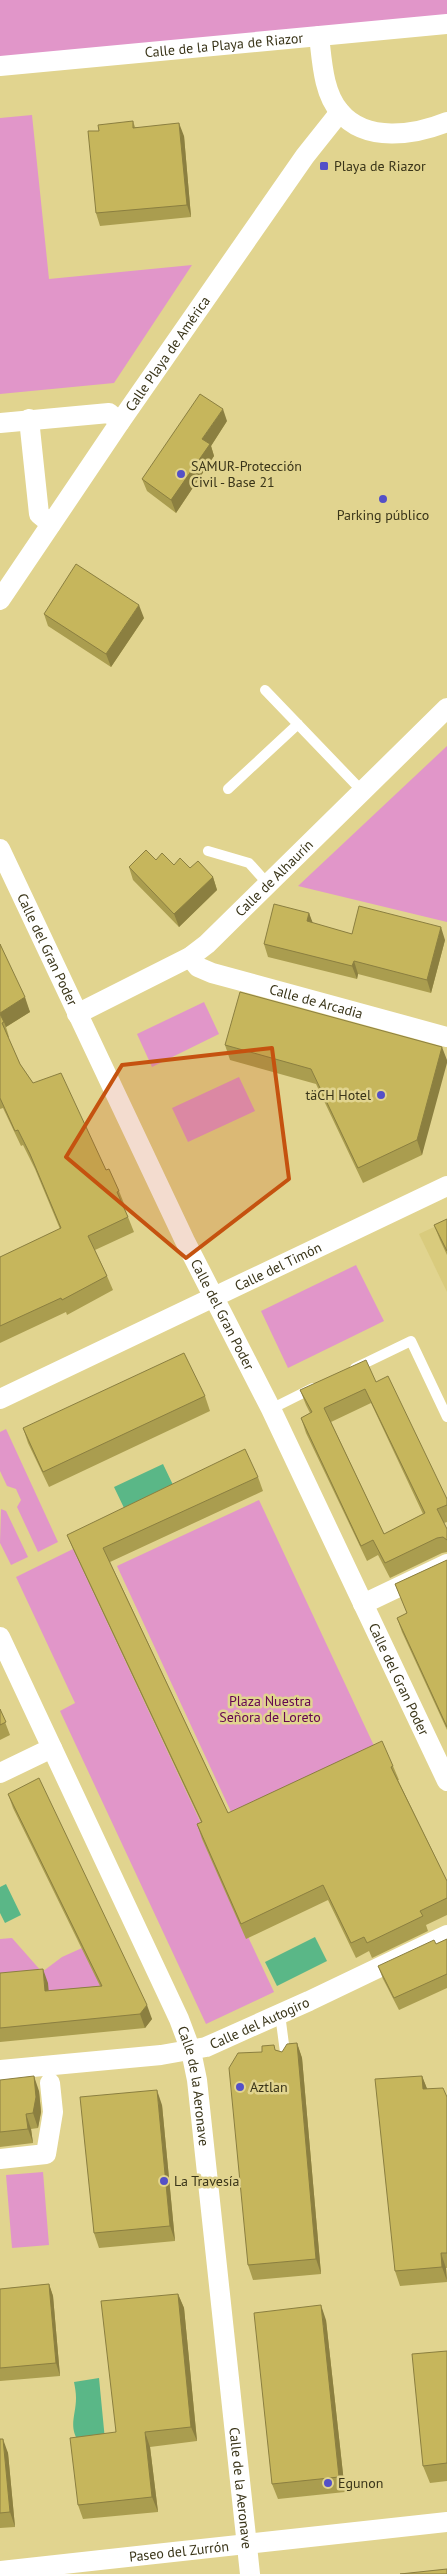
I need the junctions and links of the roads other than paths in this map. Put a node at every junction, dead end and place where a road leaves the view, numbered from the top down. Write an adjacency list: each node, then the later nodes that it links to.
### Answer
1 (447, 24): 2 (street, Calle de la Playa de Riazor)
2 (319, 36): 3 (street, Calle de la Playa de Riazor); 4 (street)
3 (0, 66)
4 (340, 112): 5 (street); 7 (street, Calle Playa de América)
5 (447, 122)
6 (29, 420): 7 (street); 8 (street); 9 (street)
7 (120, 422): 9 (street, Calle Playa de América)
8 (0, 423)
9 (51, 524): 10 (street, Calle Playa de América)
10 (0, 600)
11 (265, 690): 13 (lane)
12 (447, 708): 15 (street, Calle de Alhaurín)
13 (298, 724): 14 (lane); 15 (lane)
14 (228, 789)
15 (363, 792): 18 (street, Calle de Alhaurín)
16 (0, 849): 20 (street, Calle del Gran Poder)
17 (208, 850): 18 (lane)
18 (267, 883): 19 (street, Calle de Alhaurín)
19 (190, 958): 20 (street, Calle de Alhaurín); 21 (street, Calle de Arcadia)
20 (77, 1014): 23 (street, Calle del Gran Poder)
21 (447, 1037)
22 (447, 1186): 23 (street, Calle del Timón)
23 (216, 1296): 26 (street, Calle del Timón); 27 (street, Calle del Gran Poder)
24 (350, 1371): 28 (lane)
25 (323, 1384): 27 (lane)
26 (0, 1399)
27 (271, 1409): 30 (street, Calle del Gran Poder)
28 (447, 1418)
29 (447, 1564): 30 (street)
30 (364, 1604): 34 (street, Calle del Gran Poder)
31 (0, 1637): 32 (street, Calle de la Aeronave)
32 (52, 1748): 33 (street); 37 (street, Calle de la Aeronave)
33 (0, 1772)
34 (447, 1780)
35 (447, 1935): 36 (street, Calle del Autogiro)
36 (280, 2014): 37 (street, Calle del Autogiro); 38 (lane)
37 (191, 2051): 39 (street, Calle del Autogiro); 43 (street, Calle de la Aeronave)
38 (286, 2060)
39 (0, 2070)
40 (50, 2083): 41 (street)
41 (0, 2159)
42 (447, 2522): 43 (street, Paseo del Zurrón)
43 (247, 2544): 44 (street, Paseo del Zurrón); 45 (street, Calle de la Aeronave)
44 (0, 2571)
45 (250, 2574)

